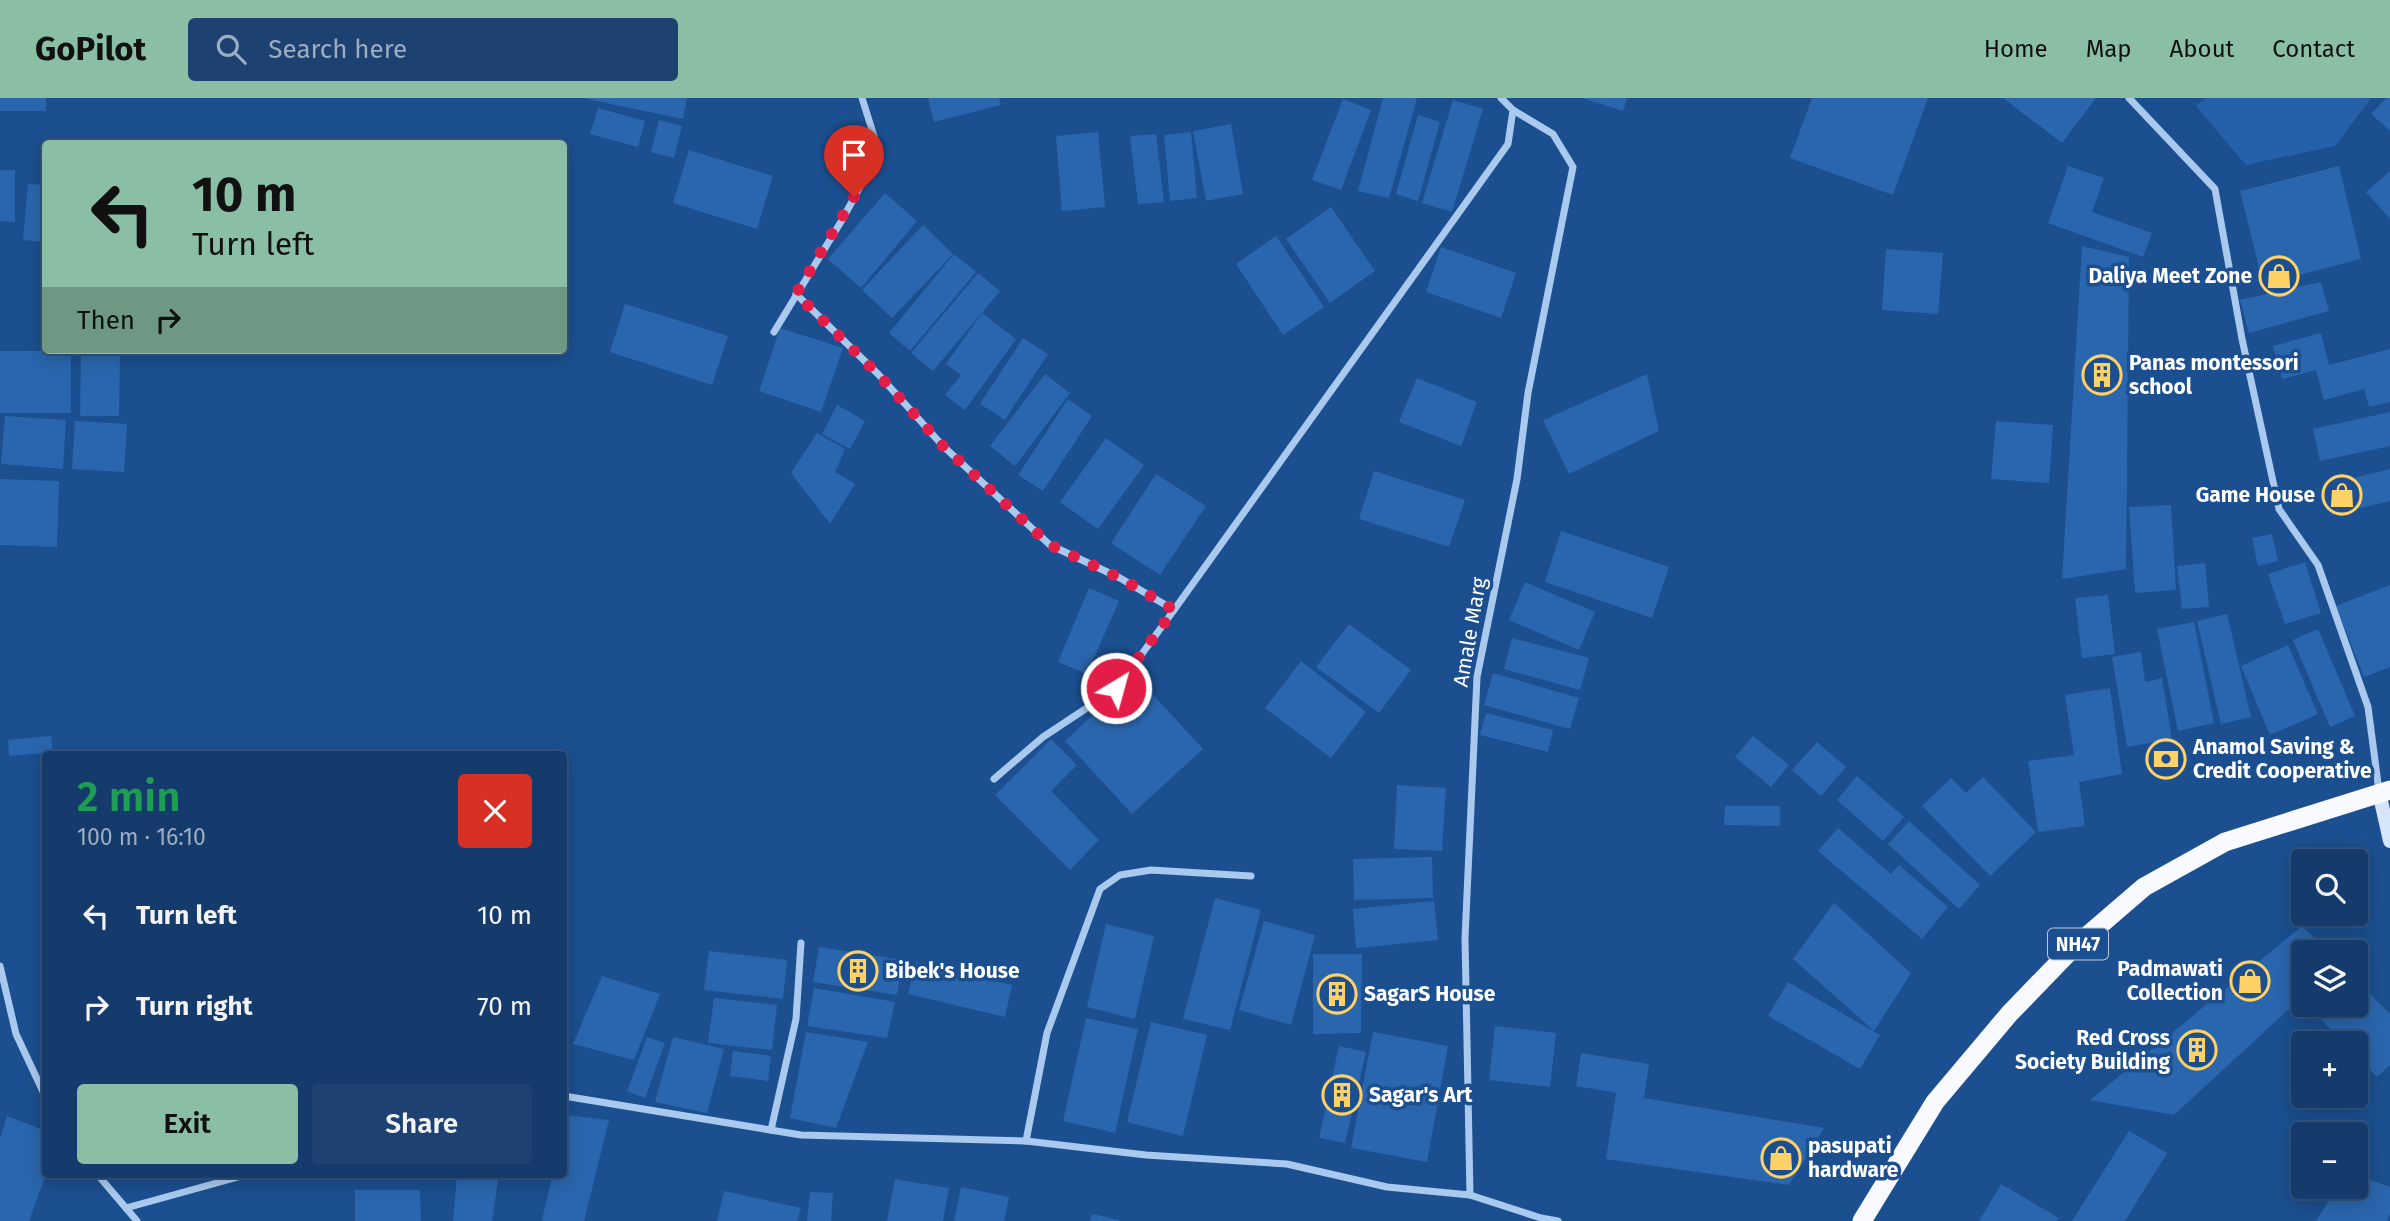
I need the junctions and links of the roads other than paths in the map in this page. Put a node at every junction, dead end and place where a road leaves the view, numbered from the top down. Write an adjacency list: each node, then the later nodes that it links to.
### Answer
1 (862, 98): 5 (street)
2 (1501, 98): 4 (street, Amale Marg)
3 (2129, 98): 9 (street)
4 (1513, 110): 7 (street); 20 (street, Amale Marg)
5 (796, 294): 6 (street); 7 (street)
6 (774, 331)
7 (1174, 610): 8 (street)
8 (994, 779)
9 (2385, 791): 10 (main road); 24 (highway, NH47)
10 (2390, 841)
11 (1251, 876): 17 (street)
12 (801, 943): 16 (street)
13 (0, 966): 14 (street)
14 (42, 1089)
15 (567, 1096): 16 (street)
16 (771, 1130): 17 (street)
17 (1026, 1140): 20 (street)
18 (100, 1178): 21 (street)
19 (235, 1178): 21 (street)
20 (1470, 1195): 23 (street)
21 (126, 1208): 22 (street)
22 (137, 1221)
23 (1558, 1221)
24 (1862, 1221)

